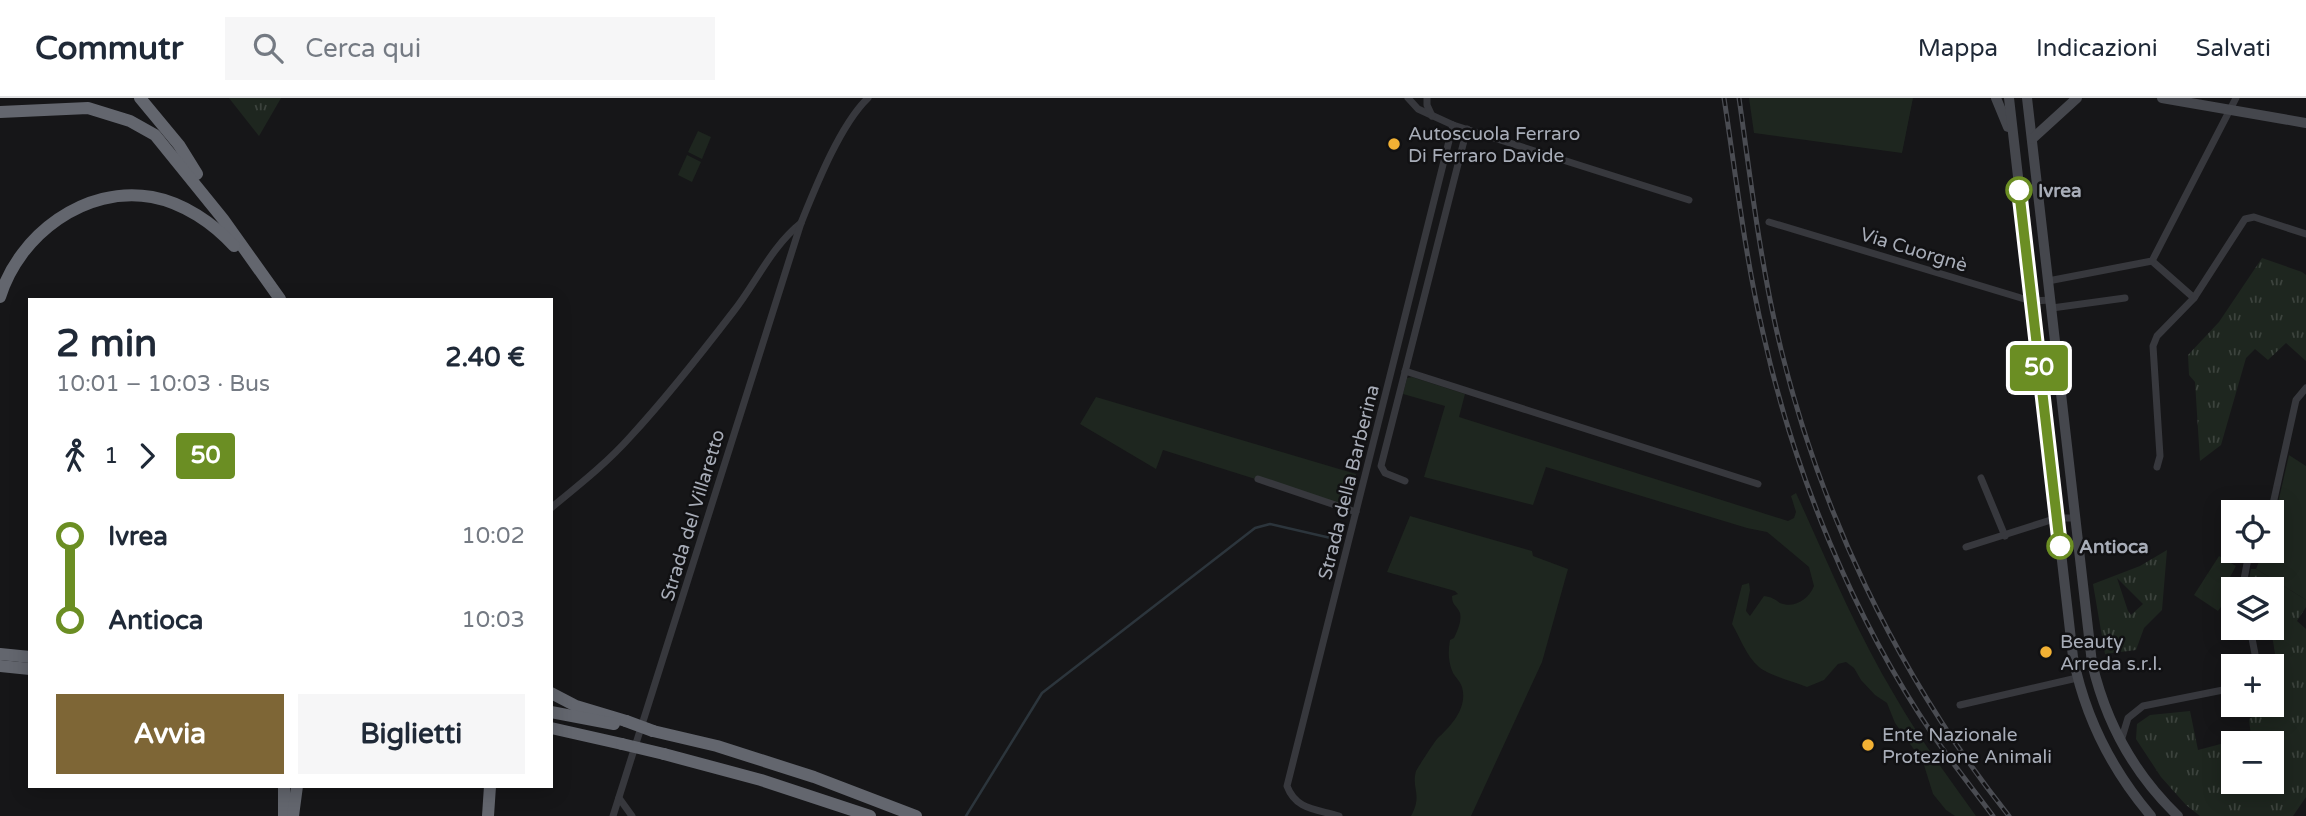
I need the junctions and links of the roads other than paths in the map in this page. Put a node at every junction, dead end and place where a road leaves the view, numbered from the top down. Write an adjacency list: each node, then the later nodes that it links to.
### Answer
1 (140, 98): 20 (highway)
2 (868, 98): 22 (street, Strada del Villaretto)
3 (1408, 98): 13 (street)
4 (1427, 98): 13 (street)
5 (1996, 98): 18 (main road)
6 (2009, 98): 18 (main road)
7 (2027, 98): 17 (main road)
8 (2077, 98): 17 (main road)
9 (2162, 98): 11 (main road)
10 (2236, 98): 11 (street)
11 (2230, 109): 14 (main road); 24 (street)
12 (0, 113): 20 (highway)
13 (1432, 116): 15 (street)
14 (2306, 123)
15 (1453, 125): 16 (street); 42 (street, Strada della Barberina)
16 (1467, 129): 19 (street); 33 (street, Strada della Barberina)
17 (2032, 139): 26 (main road)
18 (2014, 142): 31 (main road)
19 (1689, 200)
20 (223, 219): 25 (highway)
21 (1769, 222): 31 (street, Via Cuorgnè)
22 (801, 223): 41 (street, Strada del Villaretto); 62 (street, Strada del Villaretto)
23 (2306, 234): 30 (street)
24 (2151, 261): 26 (street); 30 (street)
25 (263, 277): 27 (highway); 28 (highway)
26 (2048, 282): 32 (main road)
27 (0, 297)
28 (279, 298)
29 (2125, 298): 32 (street, Via Cuorgnè)
30 (2194, 298): 35 (street)
31 (2031, 300): 32 (street, Via Cuorgnè); 43 (main road)
32 (2051, 304): 44 (main road)
33 (1405, 371): 38 (street, Strada della Barberina); 39 (street, Strada della Barberina)
34 (2306, 388): 40 (street)
35 (2157, 467)
36 (1981, 478): 45 (street)
37 (1258, 479): 42 (street)
38 (1405, 481)
39 (1758, 484)
40 (2274, 500)
41 (553, 506)
42 (1356, 512): 70 (street, Strada della Barberina)
43 (2057, 518): 44 (street); 45 (street); 51 (main road)
44 (2074, 518): 58 (main road)
45 (2005, 536): 46 (street)
46 (1966, 547)
47 (0, 654): 48 (highway)
48 (28, 665)
49 (28, 665): 50 (highway)
50 (0, 666)
51 (2077, 678): 54 (street); 71 (main road)
52 (2221, 690): 58 (street)
53 (553, 695): 56 (highway)
54 (1961, 705)
55 (553, 712): 56 (highway)
56 (625, 723): 69 (highway, bridge)
57 (553, 728): 68 (highway, bridge)
58 (2120, 742): 72 (main road)
59 (284, 788): 63 (highway)
60 (297, 788): 64 (highway)
61 (490, 788): 65 (highway)
62 (619, 798): 66 (street, Strada del Villaretto); 67 (street)
63 (284, 816)
64 (293, 816)
65 (488, 816)
66 (613, 816)
67 (632, 816)
68 (870, 816)
69 (916, 816)
70 (1339, 816)
71 (2151, 816)
72 (2178, 816)

